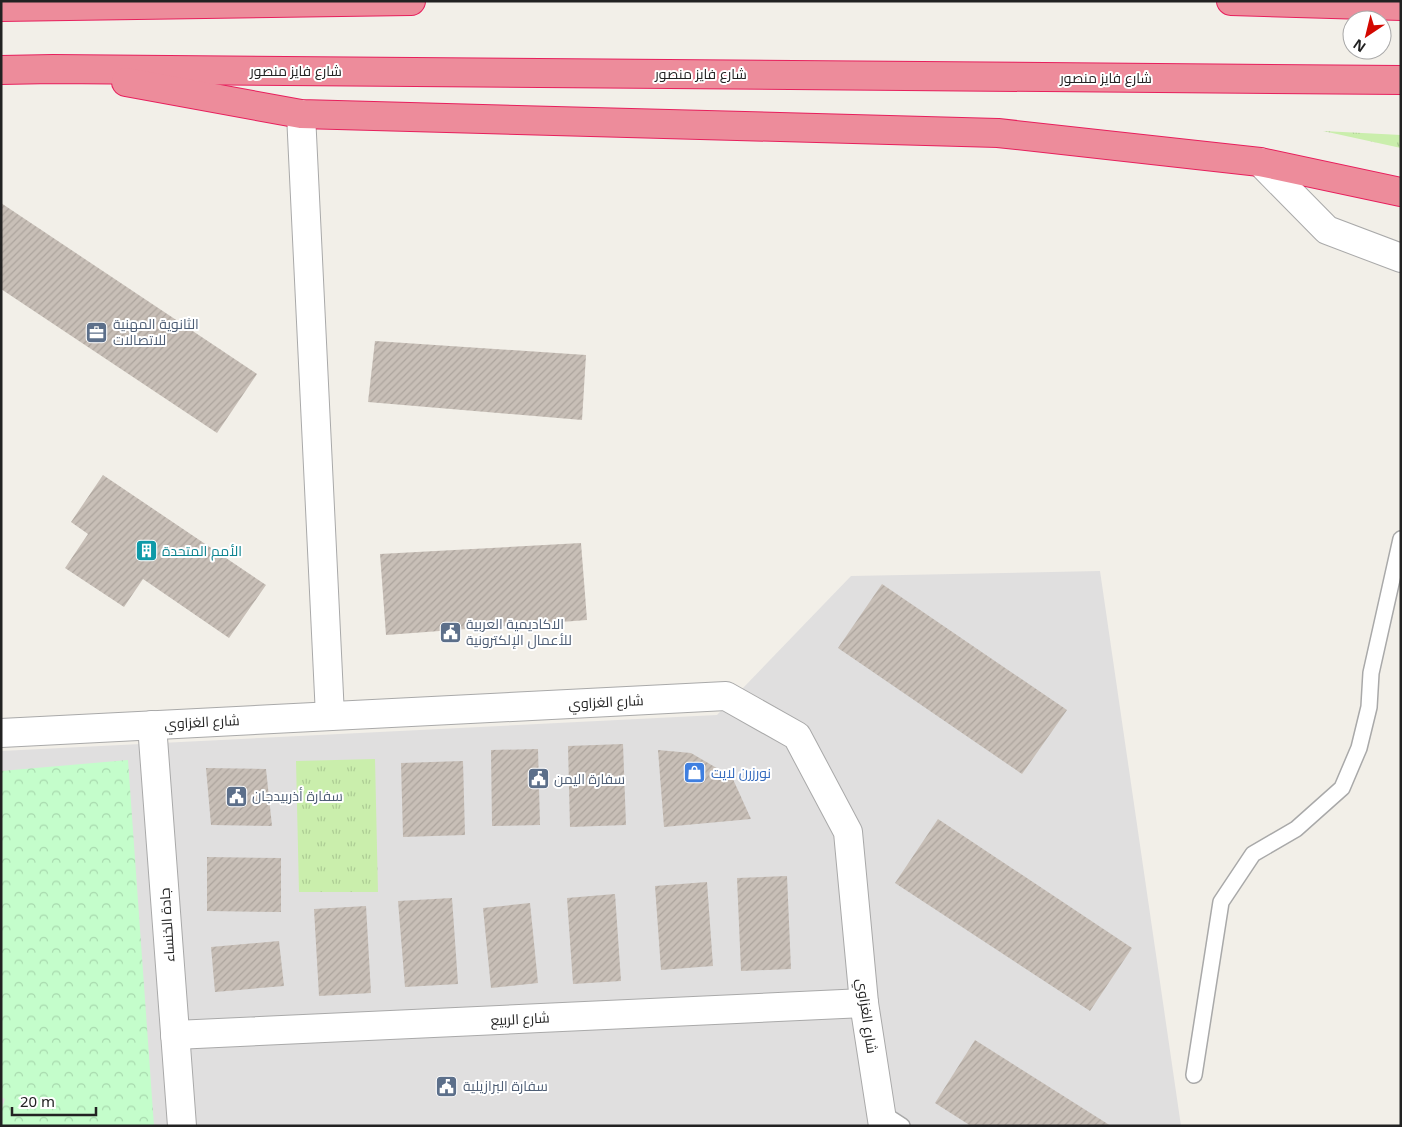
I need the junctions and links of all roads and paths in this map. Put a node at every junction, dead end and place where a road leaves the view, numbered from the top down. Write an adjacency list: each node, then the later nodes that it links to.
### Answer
1 (411, 1): 4 (highway)
2 (1231, 1): 3 (highway)
3 (1401, 6)
4 (1, 7)
5 (53, 69): 6 (highway, شارع فايز منصور); 7 (highway, شارع فايز منصور); 8 (highway)
6 (1, 70)
7 (1401, 80)
8 (301, 114): 9 (highway); 13 (street)
9 (1260, 162): 10 (highway); 11 (street)
10 (1401, 192)
11 (1401, 258)
12 (1401, 539): 18 (lane)
13 (330, 716): 14 (street, شارع الغزاوي); 16 (street, شارع الغزاوي)
14 (152, 725): 15 (street, شارع الغزاوي); 17 (street, جادة الخنساء)
15 (1, 733)
16 (864, 1003): 17 (street, شارع الربيع); 19 (street, شارع الغزاوي)
17 (175, 1035): 20 (street, جادة الخنساء)
18 (1194, 1076)
19 (889, 1122)
20 (182, 1126)

